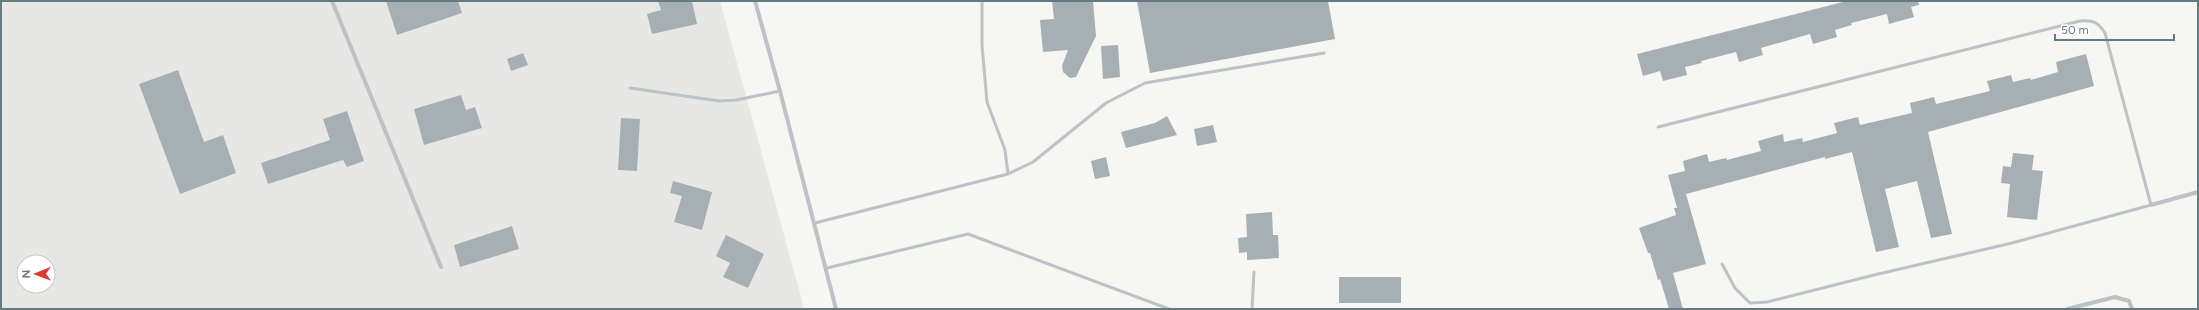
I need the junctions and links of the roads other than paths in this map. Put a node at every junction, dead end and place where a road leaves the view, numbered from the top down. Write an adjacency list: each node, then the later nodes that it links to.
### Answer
1 (332, 1): 13 (street)
2 (755, 1): 6 (street)
3 (982, 1): 8 (lane)
4 (1324, 53): 8 (lane)
5 (630, 88): 6 (lane)
6 (780, 91): 11 (street)
7 (1658, 127): 10 (lane)
8 (1008, 174): 11 (lane)
9 (2198, 192): 10 (street)
10 (2150, 205): 12 (lane)
11 (815, 223): 14 (street)
12 (1722, 264)
13 (440, 267)
14 (827, 268): 16 (street); 17 (lane)
15 (1254, 272): 18 (lane)
16 (836, 309)
17 (1169, 309)
18 (1252, 309)
19 (2067, 309): 20 (street)
20 (2132, 309)

